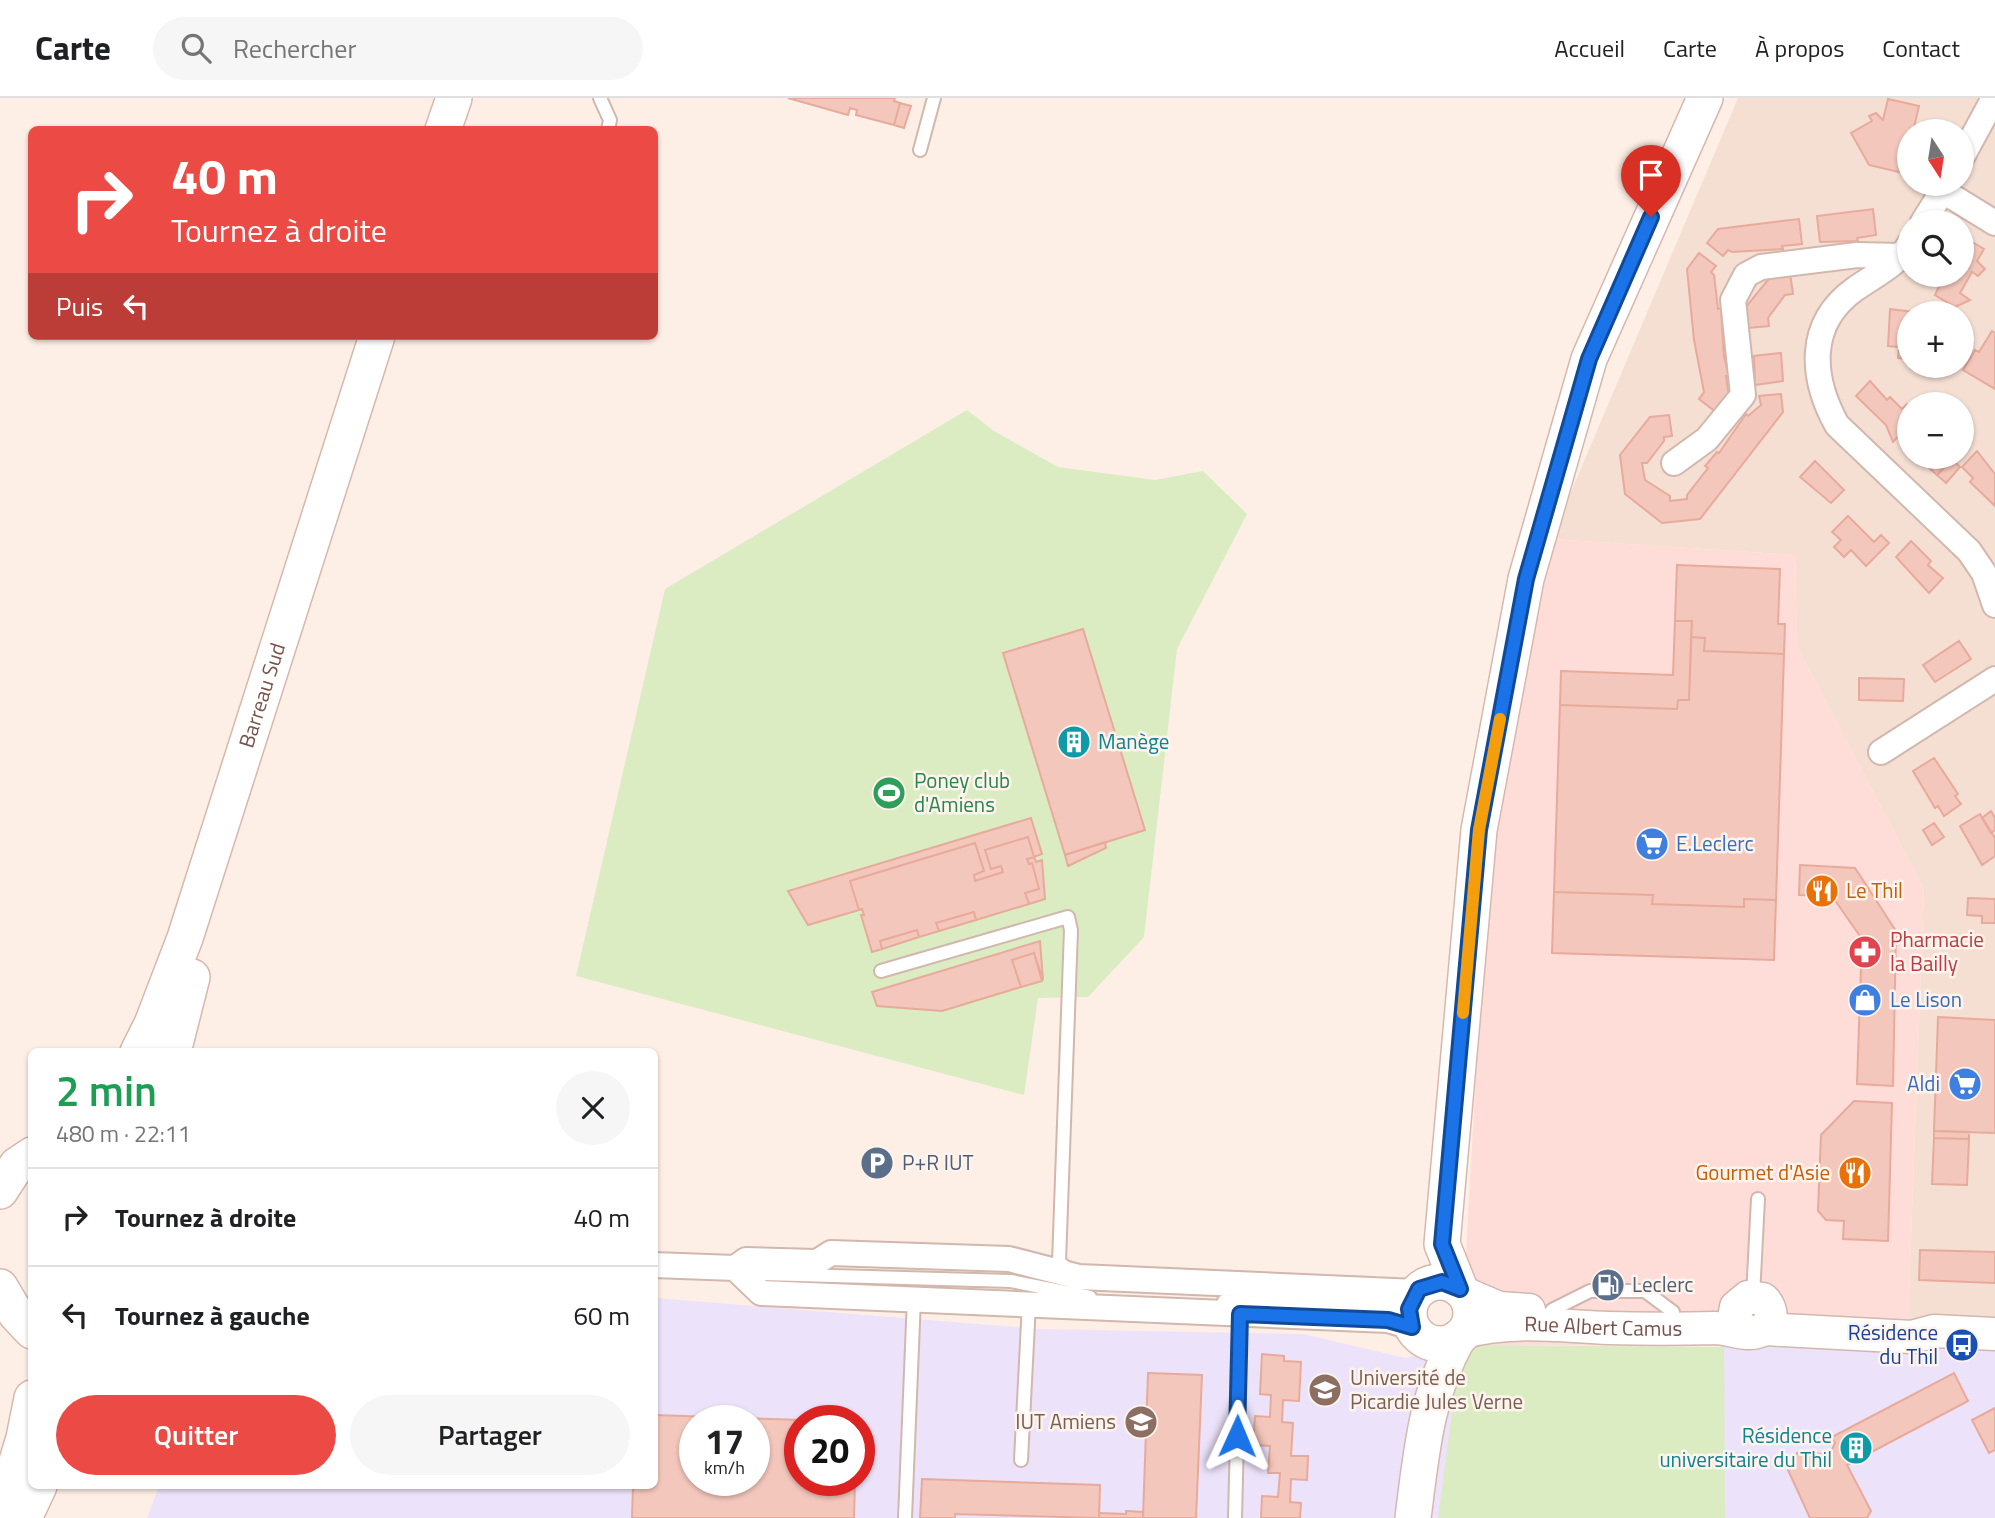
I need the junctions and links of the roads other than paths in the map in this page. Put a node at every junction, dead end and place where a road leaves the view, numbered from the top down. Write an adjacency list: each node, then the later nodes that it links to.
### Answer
1 (454, 98): 7 (main road)
2 (472, 98): 8 (main road)
3 (600, 98): 9 (lane)
4 (934, 98): 11 (lane)
5 (1705, 98): 26 (main road)
6 (1994, 98): 10 (street)
7 (444, 126)
8 (463, 126)
9 (609, 126)
10 (1974, 135)
11 (920, 150)
12 (1956, 196): 13 (street)
13 (1995, 223)
14 (1897, 252): 18 (street)
15 (1897, 258): 19 (street)
16 (376, 340): 23 (main road, Barreau Sud)
17 (395, 340): 24 (main road, Barreau Sud)
18 (1674, 463)
19 (1995, 605)
20 (1995, 678): 21 (street)
21 (1881, 752)
22 (881, 971): 30 (lane)
23 (140, 1048)
24 (174, 1048)
25 (1758, 1199): 37 (lane)
26 (1442, 1244): 33 (main road); 35 (main road)
27 (736, 1259): 28 (street); 29 (street); 32 (street)
28 (997, 1259): 30 (street); 32 (lane)
29 (658, 1265)
30 (1079, 1277): 34 (lane); 35 (street)
31 (0, 1287): 38 (main road)
32 (917, 1289): 34 (street); 47 (lane)
33 (1462, 1291): 35 (main road); 37 (street, Rue Albert Camus); 40 (main road)
34 (1030, 1295): 35 (lane); 36 (street); 43 (lane)
35 (1415, 1309): 36 (street); 40 (main road); 41 (main road)
36 (1240, 1314): 48 (lane)
37 (1753, 1314): 39 (street, Rue Albert Camus); 40 (street, Rue Albert Camus)
38 (28, 1327)
39 (1995, 1334)
40 (1461, 1335): 41 (main road)
41 (1427, 1413): 49 (main road)
42 (28, 1418): 45 (main road)
43 (1021, 1460)
44 (38, 1489): 46 (main road)
45 (0, 1518)
46 (24, 1518)
47 (905, 1518)
48 (1235, 1518)
49 (1413, 1518)

